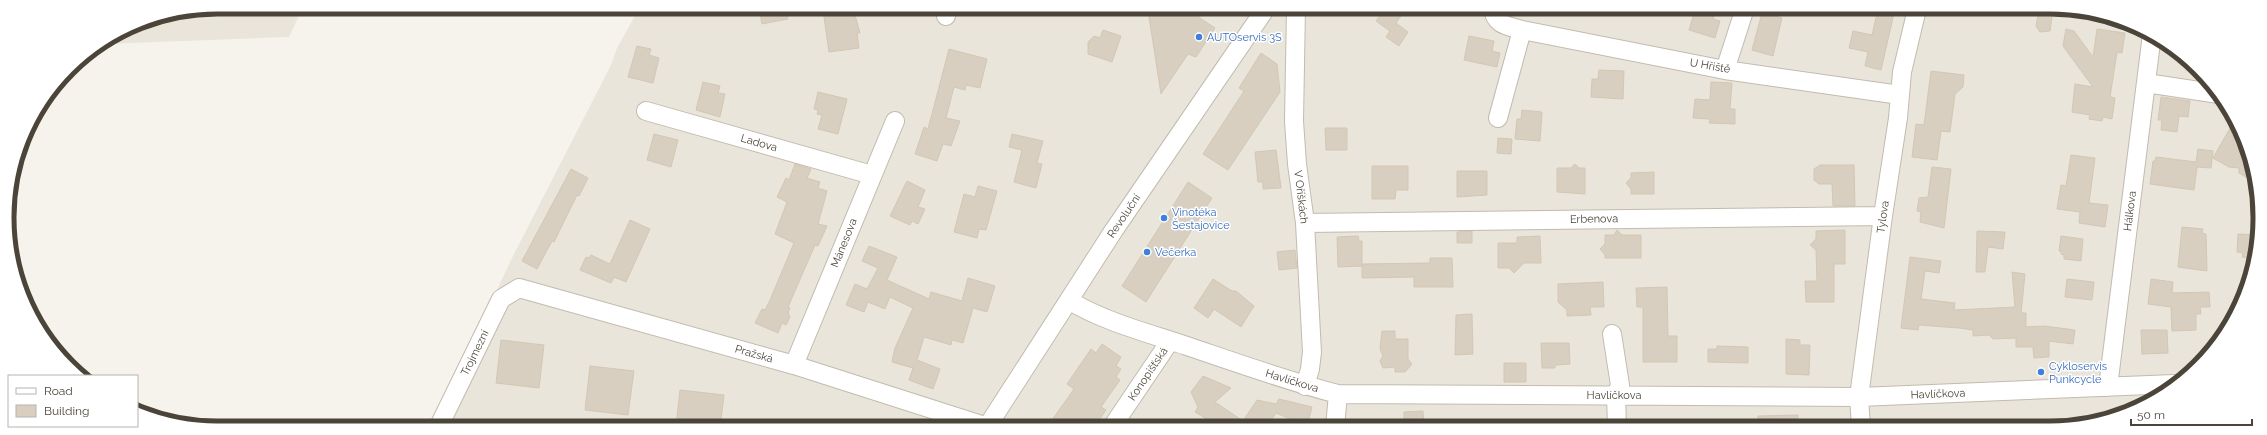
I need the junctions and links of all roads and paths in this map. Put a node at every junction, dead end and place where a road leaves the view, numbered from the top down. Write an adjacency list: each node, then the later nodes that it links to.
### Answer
1 (1262, 14): 19 (street, Revoluční)
2 (1296, 14): 17 (street, V Oříškách)
3 (1494, 14): 6 (street, U Hřiště)
4 (1743, 14): 8 (street)
5 (1916, 14): 11 (street, Tylova)
6 (1522, 30): 8 (street, U Hřiště); 13 (street)
7 (2151, 41): 9 (street, Hálkova)
8 (1725, 70): 11 (street, U Hřiště)
9 (2146, 83): 10 (street); 25 (street, Hálkova)
10 (2210, 93)
11 (1900, 95): 16 (street, Tylova)
12 (646, 111): 15 (street, Ladova)
13 (1498, 118)
14 (895, 121): 15 (street, Mánesova)
15 (872, 175): 22 (street, Mánesova)
16 (1883, 216): 17 (street, Erbenova); 28 (street, Tylova)
17 (1305, 223): 24 (street, V Oříškách)
18 (519, 288): 22 (street, Pražská); 29 (street, Trojmezní)
19 (1070, 301): 21 (street, Havlíčkova); 31 (street, Revoluční)
20 (1612, 334): 27 (street)
21 (1170, 341): 24 (street, Havlíčkova); 32 (street, Konopišťská)
22 (794, 365): 30 (street, Pražská)
23 (2166, 384): 25 (street, Havlíčkova)
24 (1305, 386): 26 (street, Havlíčkova)
25 (2108, 387): 28 (street, Havlíčkova)
26 (1338, 394): 27 (street, Havlíčkova); 33 (street)
27 (1616, 395): 28 (street, Havlíčkova); 34 (street)
28 (1860, 397): 35 (street, Tylova)
29 (441, 421)
30 (969, 421)
31 (992, 421)
32 (1116, 421)
33 (1336, 421)
34 (1617, 421)
35 (1861, 421)

